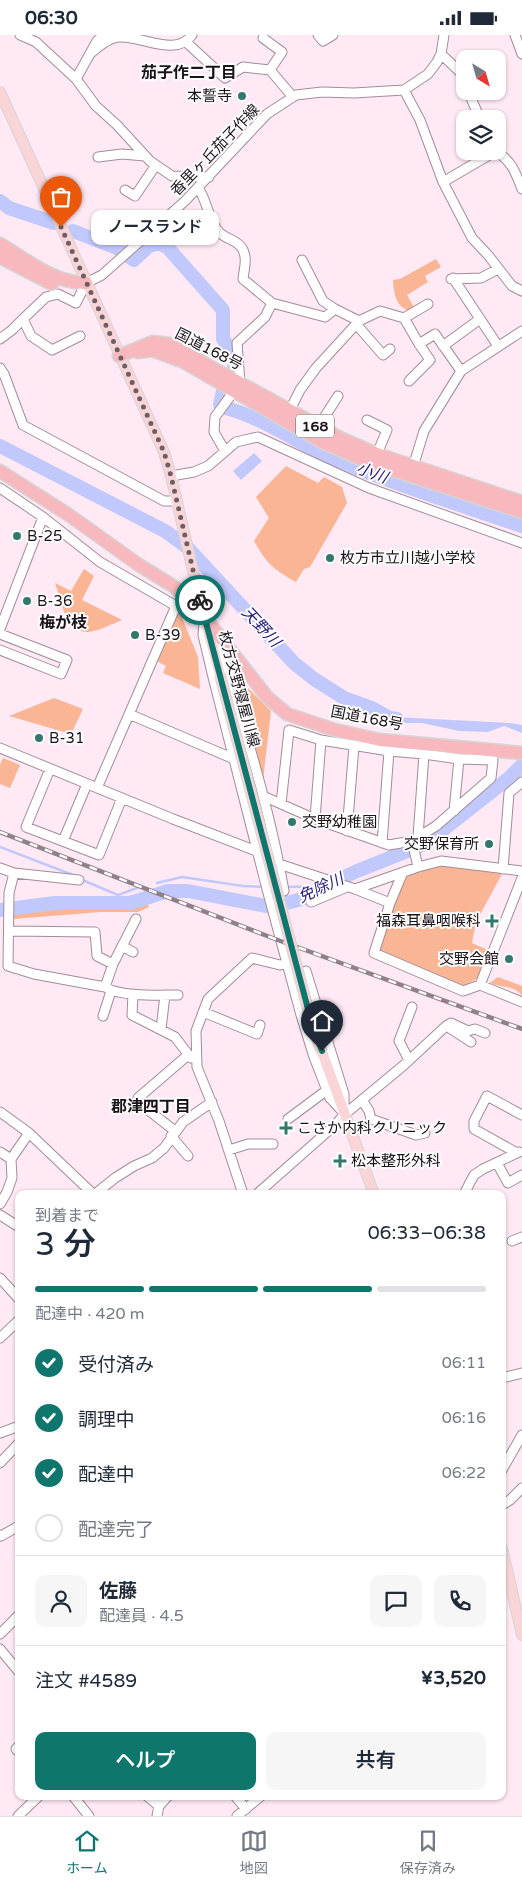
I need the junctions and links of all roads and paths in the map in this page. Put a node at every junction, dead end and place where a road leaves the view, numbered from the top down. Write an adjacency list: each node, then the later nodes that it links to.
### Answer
1 (20, 35): 8 (street)
2 (104, 35): 10 (street)
3 (318, 35): 4 (street)
4 (333, 35)
5 (444, 35): 11 (street)
6 (515, 35): 12 (street)
7 (264, 38): 14 (street)
8 (39, 39): 15 (street)
9 (189, 39): 10 (street); 14 (street)
10 (91, 53): 15 (street)
11 (441, 54): 13 (street); 16 (street)
12 (522, 54)
13 (456, 67)
14 (270, 70): 18 (street)
15 (76, 79): 19 (street)
16 (404, 90): 18 (street, 香里ヶ丘茄子作線); 25 (street)
17 (0, 92): 33 (main road, 枚方交野寝屋川線)
18 (293, 97): 24 (street, 香里ヶ丘茄子作線)
19 (144, 156): 20 (street); 23 (street)
20 (98, 157)
21 (506, 159): 27 (street)
22 (480, 160): 25 (street)
23 (156, 165): 24 (street); 28 (street)
24 (209, 177): 26 (street, 香里ヶ丘茄子作線)
25 (443, 181): 32 (street)
26 (198, 188): 33 (street, 香里ヶ丘茄子作線); 37 (street)
27 (522, 189)
28 (126, 190)
29 (0, 244): 33 (highway)
30 (0, 257): 34 (highway)
31 (302, 260): 39 (street)
32 (498, 269): 35 (street); 42 (street)
33 (86, 283): 34 (highway); 36 (street); 51 (main road, 枚方交野寝屋川線)
34 (56, 286): 36 (street)
35 (522, 291)
36 (46, 297): 40 (street)
37 (272, 303): 39 (street); 55 (street)
38 (428, 304): 41 (street)
39 (335, 309): 43 (street)
40 (23, 319): 45 (street); 46 (street)
41 (404, 319): 43 (street); 47 (street)
42 (480, 319): 48 (street); 49 (street)
43 (358, 323): 50 (street); 57 (street)
44 (522, 331): 49 (street)
45 (80, 336)
46 (0, 339)
47 (419, 344): 48 (street); 54 (street)
48 (443, 346): 53 (street)
49 (498, 346): 53 (street)
50 (390, 349)
51 (119, 356): 55 (highway, 国道168号 / 168); 64 (main road, 枚方交野寝屋川線)
52 (0, 368): 66 (street)
53 (461, 371): 62 (street)
54 (409, 381)
55 (238, 387): 57 (highway, 国道168号 / 168); 60 (street); 68 (highway, 国道168号)
56 (338, 396): 59 (street)
57 (289, 411): 59 (highway, 国道168号 / 168)
58 (367, 419): 61 (street)
59 (318, 427): 61 (highway, 国道168号 / 168)
60 (225, 451): 64 (street); 70 (street)
61 (377, 455): 62 (highway, 国道168号 / 168)
62 (413, 467): 67 (highway, 国道168号 / 168)
63 (0, 471): 71 (highway, 国道168号)
64 (171, 476): 66 (main road, 枚方交野寝屋川線)
65 (0, 489): 69 (street)
66 (177, 501): 71 (main road, 枚方交野寝屋川線)
67 (522, 502)
68 (522, 512)
69 (43, 517): 72 (street); 75 (street)
70 (522, 543)
71 (204, 615): 80 (highway, 国道168号); 82 (street); 88 (street); 140 (main road, 枚方交野寝屋川線, bridge)
72 (0, 629)
73 (0, 633): 74 (street)
74 (0, 650)
75 (128, 714): 82 (street); 87 (street)
76 (321, 739): 77 (street); 90 (street); 92 (street)
77 (354, 746): 79 (street); 93 (street)
78 (0, 748): 84 (street)
79 (389, 751): 81 (street); 96 (street)
80 (520, 753)
81 (424, 754): 83 (street); 94 (street)
82 (234, 759): 97 (street)
83 (459, 759): 91 (street); 91 (street)
84 (50, 769): 86 (street); 95 (street)
85 (522, 782): 101 (street)
86 (87, 784): 87 (street); 95 (street)
87 (97, 788): 89 (street)
88 (263, 796): 90 (street); 99 (street)
89 (122, 798): 95 (street); 97 (street)
90 (281, 804): 92 (street)
91 (454, 811): 94 (street)
92 (315, 819): 93 (street)
93 (347, 831): 96 (street)
94 (415, 839): 96 (street); 98 (street)
95 (63, 841)
96 (382, 843)
97 (258, 851): 99 (street); 108 (street)
98 (417, 863): 101 (street); 104 (street)
99 (279, 864): 107 (street); 108 (street)
100 (0, 868): 103 (street)
101 (503, 869): 102 (street)
102 (522, 871)
103 (14, 873): 106 (street); 112 (street)
104 (403, 873): 107 (street); 110 (street)
105 (522, 877): 119 (street)
106 (79, 880)
107 (348, 887): 109 (street); 110 (street)
108 (267, 889): 115 (street)
109 (311, 902)
110 (390, 903): 119 (street)
111 (136, 919): 113 (street)
112 (10, 931): 116 (street); 117 (street)
113 (122, 946): 114 (street); 117 (street)
114 (134, 951)
115 (288, 963): 126 (street); 136 (street)
116 (4, 964): 120 (street)
117 (113, 964): 120 (street)
118 (306, 971): 140 (street)
119 (480, 985): 124 (street)
120 (108, 989): 121 (street); 127 (street)
121 (132, 994): 122 (street); 129 (street)
122 (165, 995): 123 (street); 129 (street)
123 (178, 995)
124 (522, 1002)
125 (412, 1007): 134 (street)
126 (203, 1012): 130 (street); 135 (street)
127 (103, 1016)
128 (446, 1026): 131 (street); 132 (street); 134 (street)
129 (161, 1029): 133 (street)
130 (257, 1033)
131 (485, 1033)
132 (471, 1042)
133 (188, 1055): 135 (street); 145 (street)
134 (409, 1060): 137 (street)
135 (197, 1067): 138 (street)
136 (327, 1090): 140 (street); 142 (street)
137 (362, 1100): 140 (street); 144 (street)
138 (212, 1102): 145 (street); 147 (street)
139 (0, 1113): 143 (street)
140 (345, 1114): 157 (street); 158 (main road, 枚方交野寝屋川線)
141 (522, 1115): 149 (street)
142 (288, 1119)
143 (29, 1133): 151 (street); 154 (street)
144 (425, 1133)
145 (173, 1134): 150 (street); 155 (street)
146 (273, 1144): 147 (street)
147 (229, 1150): 156 (street)
148 (0, 1152): 151 (street)
149 (519, 1152): 152 (street)
150 (188, 1156)
151 (11, 1159): 160 (street)
152 (497, 1163): 153 (street); 159 (street)
153 (522, 1175)
154 (90, 1190)
155 (99, 1190)
156 (241, 1190)
157 (262, 1190)
158 (373, 1190)
159 (466, 1190)
160 (0, 1204)
161 (0, 1215): 162 (street)
162 (15, 1224)
163 (522, 1237): 164 (street)
164 (512, 1241)
165 (0, 1279): 166 (street)
166 (15, 1296)
167 (15, 1324): 168 (street)
168 (0, 1338)
169 (522, 1373): 170 (street)
170 (506, 1378)
171 (15, 1427): 172 (street)
172 (0, 1433)
173 (522, 1435): 176 (street)
174 (15, 1446): 175 (street)
175 (2, 1456)
176 (506, 1464)
177 (522, 1488): 178 (street)
178 (506, 1502)
179 (15, 1528): 180 (street)
180 (0, 1535)
181 (506, 1565): 184 (main road)
182 (15, 1619): 183 (street)
183 (0, 1634)
184 (522, 1635)
185 (0, 1649): 186 (street)
186 (15, 1668)
187 (35, 1800): 195 (street)
188 (76, 1800): 196 (street)
189 (152, 1800): 193 (street)
190 (164, 1800): 193 (street)
191 (238, 1800): 194 (street)
192 (256, 1800): 194 (street)
193 (159, 1806): 197 (street)
194 (246, 1809): 198 (street)
195 (18, 1816)
196 (89, 1816)
197 (157, 1816)
198 (236, 1816)

